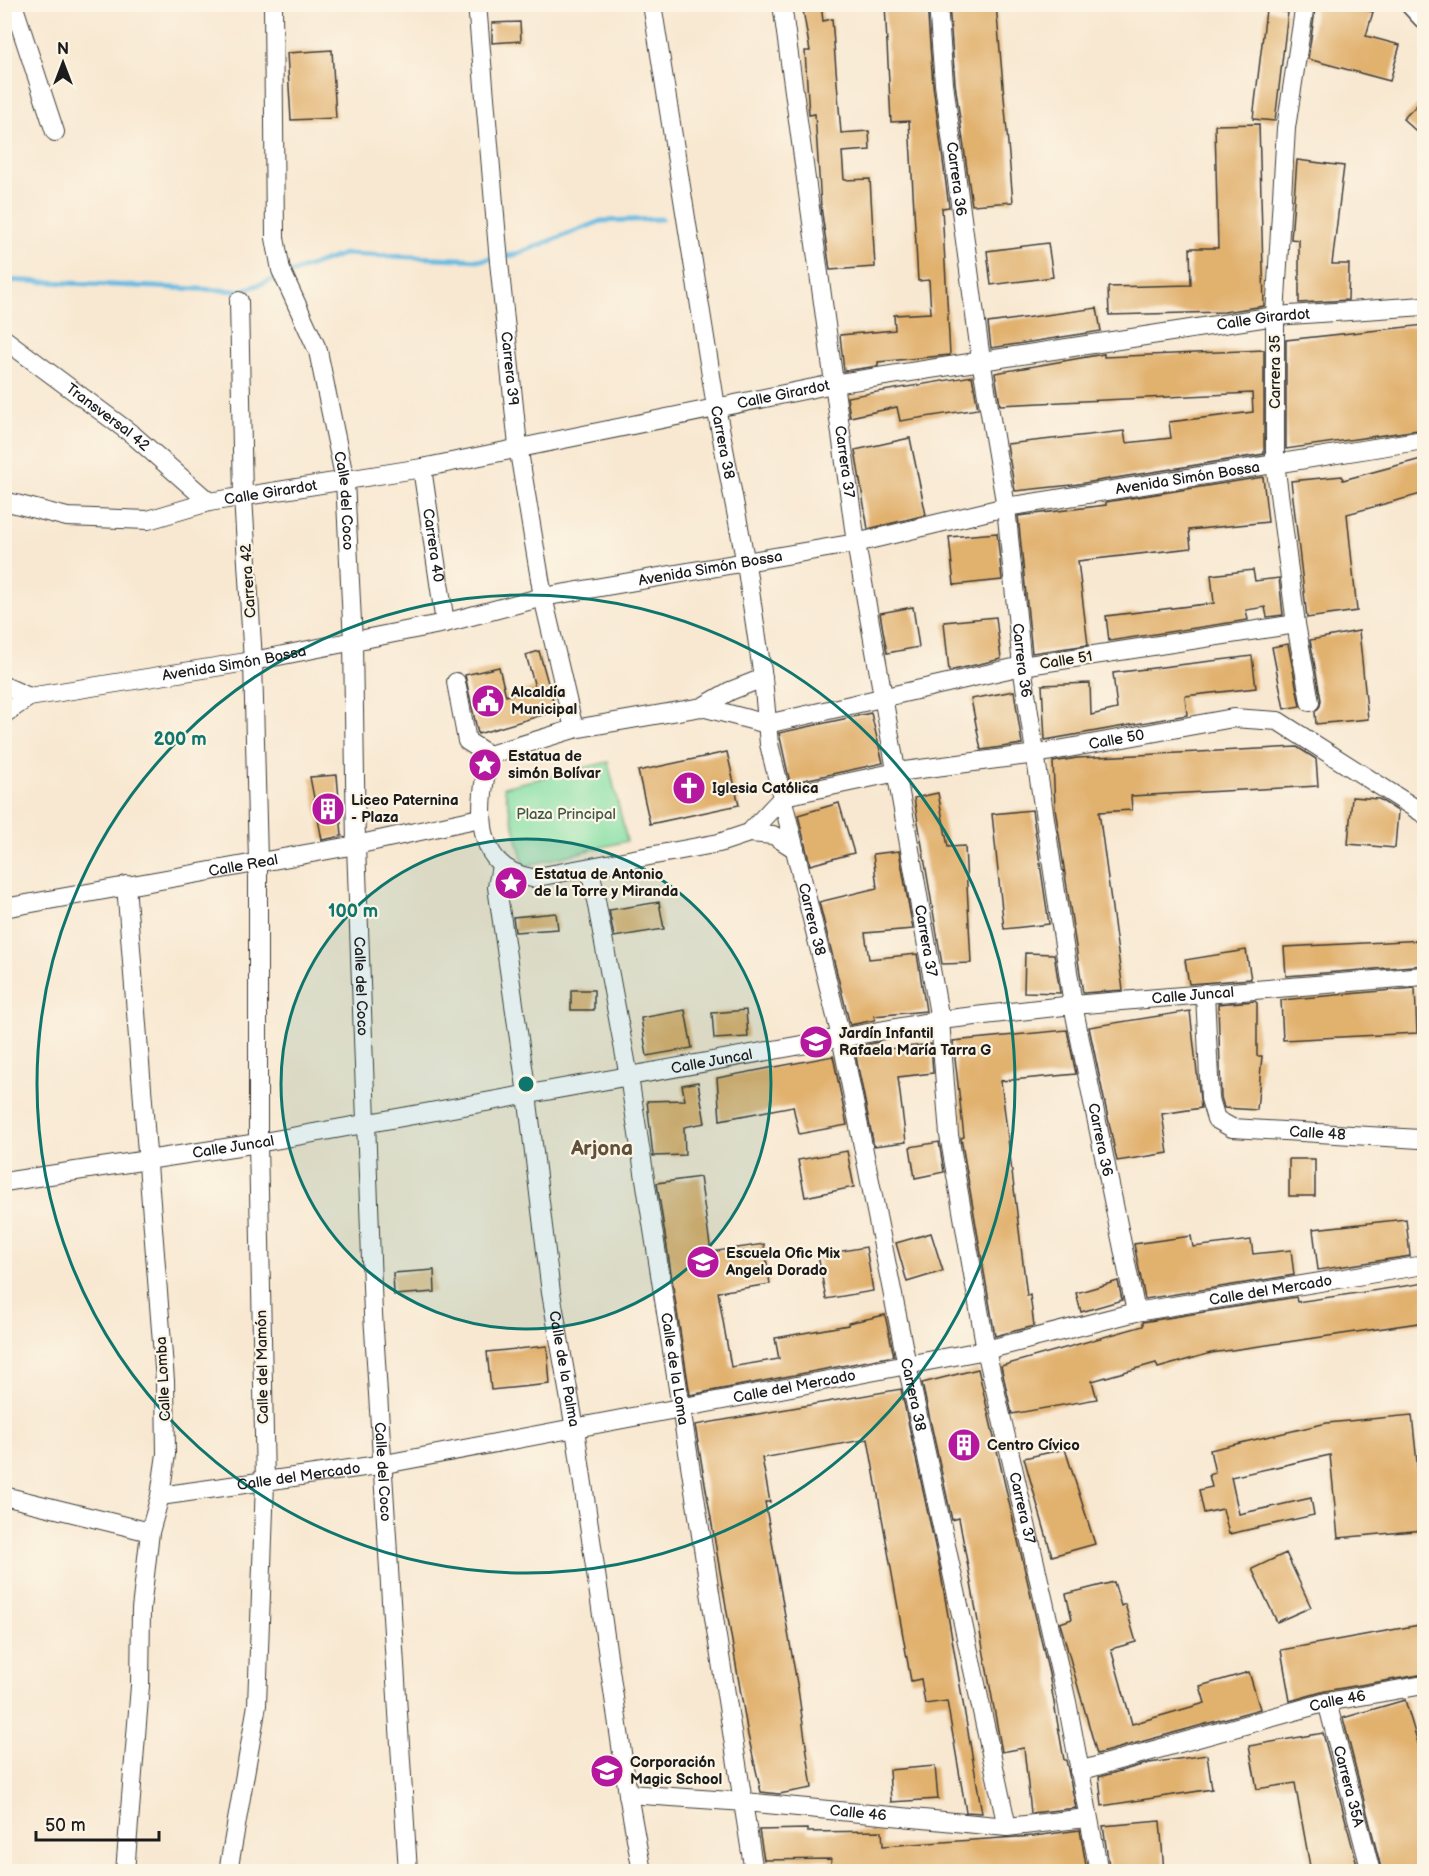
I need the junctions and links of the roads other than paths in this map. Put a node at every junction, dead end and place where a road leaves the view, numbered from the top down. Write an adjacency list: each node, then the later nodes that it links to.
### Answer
1 (13, 4): 10 (street)
2 (273, 4): 22 (street, Calle del Coco)
3 (477, 4): 19 (street, Carrera 39)
4 (652, 4): 17 (street, Carrera 38)
5 (782, 4): 16 (street, Carrera 37)
6 (938, 4): 15 (street, Carrera 36)
7 (1305, 4): 13 (street, Carrera 35)
8 (1412, 4): 9 (street)
9 (1425, 16)
10 (55, 132)
11 (239, 301): 23 (street, Carrera 42)
12 (1425, 306): 13 (street, Calle Girardot)
13 (1275, 316): 15 (street, Calle Girardot); 20 (street, Carrera 35)
14 (4, 339): 25 (street, Transversal 42)
15 (981, 360): 16 (street, Calle Girardot); 26 (street, Carrera 36)
16 (833, 384): 17 (street, Calle Girardot); 27 (street, Carrera 37)
17 (716, 407): 19 (street, Calle Girardot); 28 (street, Carrera 38)
18 (1425, 440): 20 (street, Avenida Simón Bossa)
19 (518, 446): 21 (street, Calle Girardot); 29 (street, Carrera 39)
20 (1275, 463): 26 (street, Avenida Simón Bossa); 31 (street, Carrera 35)
21 (422, 468): 22 (street, Calle Girardot); 30 (street, Carrera 40)
22 (345, 481): 23 (street, Calle Girardot); 32 (street, Calle del Coco)
23 (243, 497): 25 (street, Calle Girardot); 33 (street, Carrera 42)
24 (4, 501): 25 (street, Calle Girardot)
25 (209, 501)
26 (1006, 507): 27 (street, Avenida Simón Bossa); 34 (street, Carrera 36)
27 (856, 543): 28 (street, Avenida Simón Bossa); 39 (street, Carrera 37)
28 (746, 564): 29 (street, Avenida Simón Bossa); 35 (street, Carrera 38)
29 (543, 597): 30 (street, Avenida Simón Bossa); 44 (street, Carrera 39)
30 (445, 623): 32 (street, Avenida Simón Bossa)
31 (1296, 624): 34 (street, Calle 51); 40 (street, Carrera 35)
32 (353, 642): 33 (street, Avenida Simón Bossa); 52 (street, Calle del Coco)
33 (253, 662): 38 (street, Avenida Simón Bossa); 54 (street, Carrera 42)
34 (1022, 666): 39 (street, Calle 51); 45 (street, Carrera 36)
35 (763, 678): 41 (street); 43 (street, Carrera 38)
36 (456, 682): 46 (street)
37 (4, 686): 38 (street)
38 (29, 697): 42 (street, Avenida Simón Bossa)
39 (885, 699): 43 (street, Calle 51); 47 (street, Carrera 37)
40 (1310, 702)
41 (702, 707): 43 (street); 44 (street)
42 (4, 714)
43 (767, 724): 48 (street, Carrera 38)
44 (574, 729): 46 (street)
45 (1036, 754): 47 (street, Calle 50); 49 (street, Calle 50); 61 (street, Carrera 36)
46 (489, 755): 50 (street)
47 (897, 772): 48 (street, Calle 50); 62 (street, Carrera 37)
48 (784, 796): 51 (street); 53 (street, Carrera 38)
49 (1425, 814)
50 (480, 818): 52 (street, Calle Real); 55 (street)
51 (749, 833): 53 (street); 56 (street)
52 (356, 845): 54 (street, Calle Real); 66 (street, Calle del Coco)
53 (795, 849): 63 (street, Carrera 38)
54 (258, 861): 57 (street, Calle Real); 68 (street, Calle del Mamón)
55 (501, 866): 56 (street); 65 (street, Calle de la Palma)
56 (590, 868): 64 (street, Calle de la Loma)
57 (126, 885): 58 (street, Calle Real); 69 (street, Calle Lomba)
58 (4, 908)
59 (1425, 976): 60 (street, Calle Juncal)
60 (1206, 993): 61 (street, Calle Juncal); 67 (street, Calle 48)
61 (1073, 1005): 62 (street, Calle Juncal); 72 (street, Carrera 36)
62 (940, 1020): 63 (street, Calle Juncal); 73 (street, Carrera 37)
63 (841, 1037): 64 (street, Calle Juncal); 74 (street, Carrera 38)
64 (629, 1077): 65 (street, Calle Juncal); 75 (street, Calle de la Loma)
65 (527, 1094): 66 (street, Calle Juncal); 76 (street, Calle de la Palma)
66 (368, 1122): 68 (street, Calle Juncal); 77 (street, Calle del Coco)
67 (1420, 1139)
68 (258, 1143): 69 (street, Calle Juncal); 78 (street, Calle del Mamón)
69 (149, 1158): 70 (street, Calle Juncal); 79 (street, Calle Lomba)
70 (4, 1182)
71 (1425, 1265): 72 (street, Calle del Mercado)
72 (1136, 1312): 73 (street, Calle del Mercado)
73 (986, 1350): 74 (street, Calle del Mercado); 84 (street, Carrera 37)
74 (907, 1365): 75 (street, Calle del Mercado); 88 (street, Carrera 38)
75 (683, 1408): 76 (street, Calle del Mercado); 86 (street, Calle de la Loma)
76 (575, 1429): 77 (street, Calle del Mercado); 85 (street, Calle de la Palma)
77 (385, 1464): 78 (street, Calle del Mercado); 91 (street, Calle del Coco)
78 (265, 1482): 79 (street, Calle del Mercado); 90 (street, Calle del Mamón)
79 (160, 1496): 81 (street, Calle Lomba)
80 (5, 1501): 81 (street)
81 (150, 1532): 89 (street, Calle Lomba)
82 (1425, 1685): 83 (street, Calle 46)
83 (1327, 1702): 84 (street, Calle 46); 95 (street, Carrera 35A)
84 (1079, 1771): 87 (street, Carrera 37)
85 (628, 1794): 86 (street, Calle 46); 92 (street, Calle de la Palma)
86 (745, 1802): 88 (street, Calle 46); 93 (street, Calle de la Loma)
87 (1087, 1818): 88 (street, Calle 46); 94 (street, Carrera 37)
88 (1007, 1827)
89 (125, 1872)
90 (228, 1872)
91 (408, 1872)
92 (642, 1872)
93 (754, 1872)
94 (1099, 1872)
95 (1371, 1872)

